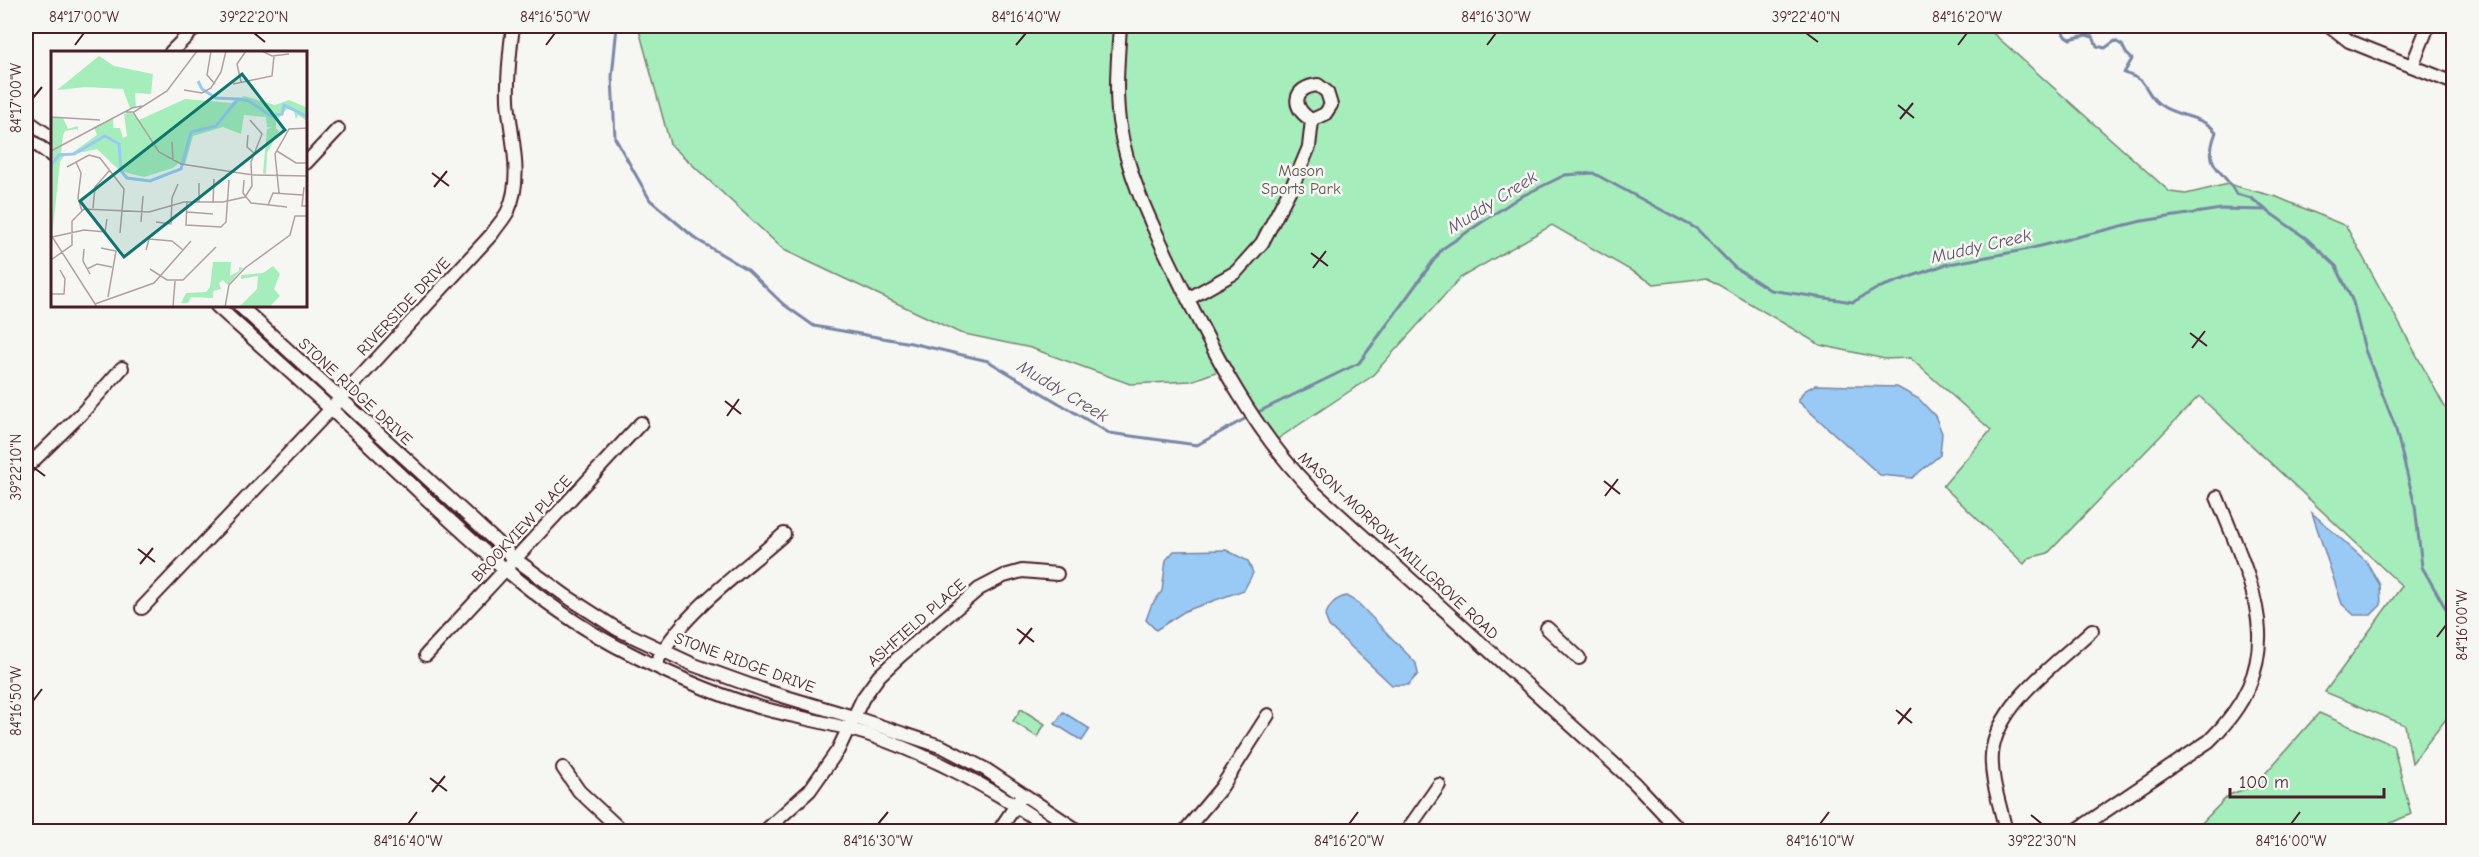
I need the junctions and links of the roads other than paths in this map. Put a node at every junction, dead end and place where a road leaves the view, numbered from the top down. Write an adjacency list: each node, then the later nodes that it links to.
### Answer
1 (196, 26): 6 (street)
2 (513, 26): 20 (street, RIVERSIDE DRIVE)
3 (1120, 26): 16 (street, MASON–MORROW–MILLGROVE ROAD)
4 (2330, 26): 7 (street)
5 (2428, 26): 7 (street)
6 (172, 51)
7 (2412, 66): 8 (street)
8 (2454, 84)
9 (26, 120): 13 (street)
10 (1312, 120): 16 (street)
11 (338, 129): 15 (street)
12 (26, 137): 14 (street)
13 (51, 137)
14 (51, 155)
15 (308, 161)
16 (1188, 300): 50 (street, MASON–MORROW–MILLGROVE ROAD)
17 (219, 308): 21 (street, STONE RIDGE DRIVE)
18 (242, 308): 20 (street, STONE RIDGE DRIVE)
19 (122, 368): 23 (street)
20 (339, 399): 21 (street, RIVERSIDE DRIVE); 26 (street, STONE RIDGE DRIVE)
21 (330, 410): 27 (street, STONE RIDGE DRIVE); 29 (street, RIVERSIDE DRIVE)
22 (641, 423): 26 (street, BROOKVIEW PLACE)
23 (26, 468)
24 (2217, 497): 52 (street)
25 (783, 534): 32 (street)
26 (515, 559): 27 (street, BROOKVIEW PLACE); 32 (street, STONE RIDGE DRIVE)
27 (504, 570): 33 (street, BROOKVIEW PLACE); 35 (street, STONE RIDGE DRIVE)
28 (1057, 574): 37 (street, ASHFIELD PLACE)
29 (142, 608)
30 (1547, 628): 34 (street)
31 (2092, 630): 51 (street)
32 (662, 650): 35 (street); 37 (street, STONE RIDGE DRIVE)
33 (426, 655)
34 (1579, 658)
35 (655, 666): 38 (street, STONE RIDGE DRIVE)
36 (1268, 715): 48 (street)
37 (853, 717): 38 (street, ASHFIELD PLACE); 41 (street, STONE RIDGE DRIVE)
38 (849, 729): 42 (street, STONE RIDGE DRIVE); 44 (street, ASHFIELD PLACE)
39 (563, 768): 43 (street)
40 (1439, 785): 49 (street)
41 (1023, 792): 42 (street); 47 (street, STONE RIDGE DRIVE)
42 (1017, 805): 45 (street); 46 (street, STONE RIDGE DRIVE)
43 (623, 831)
44 (764, 831)
45 (998, 831)
46 (1054, 831)
47 (1080, 831)
48 (1184, 831)
49 (1406, 831)
50 (1681, 831)
51 (2006, 831)
52 (2074, 831)

